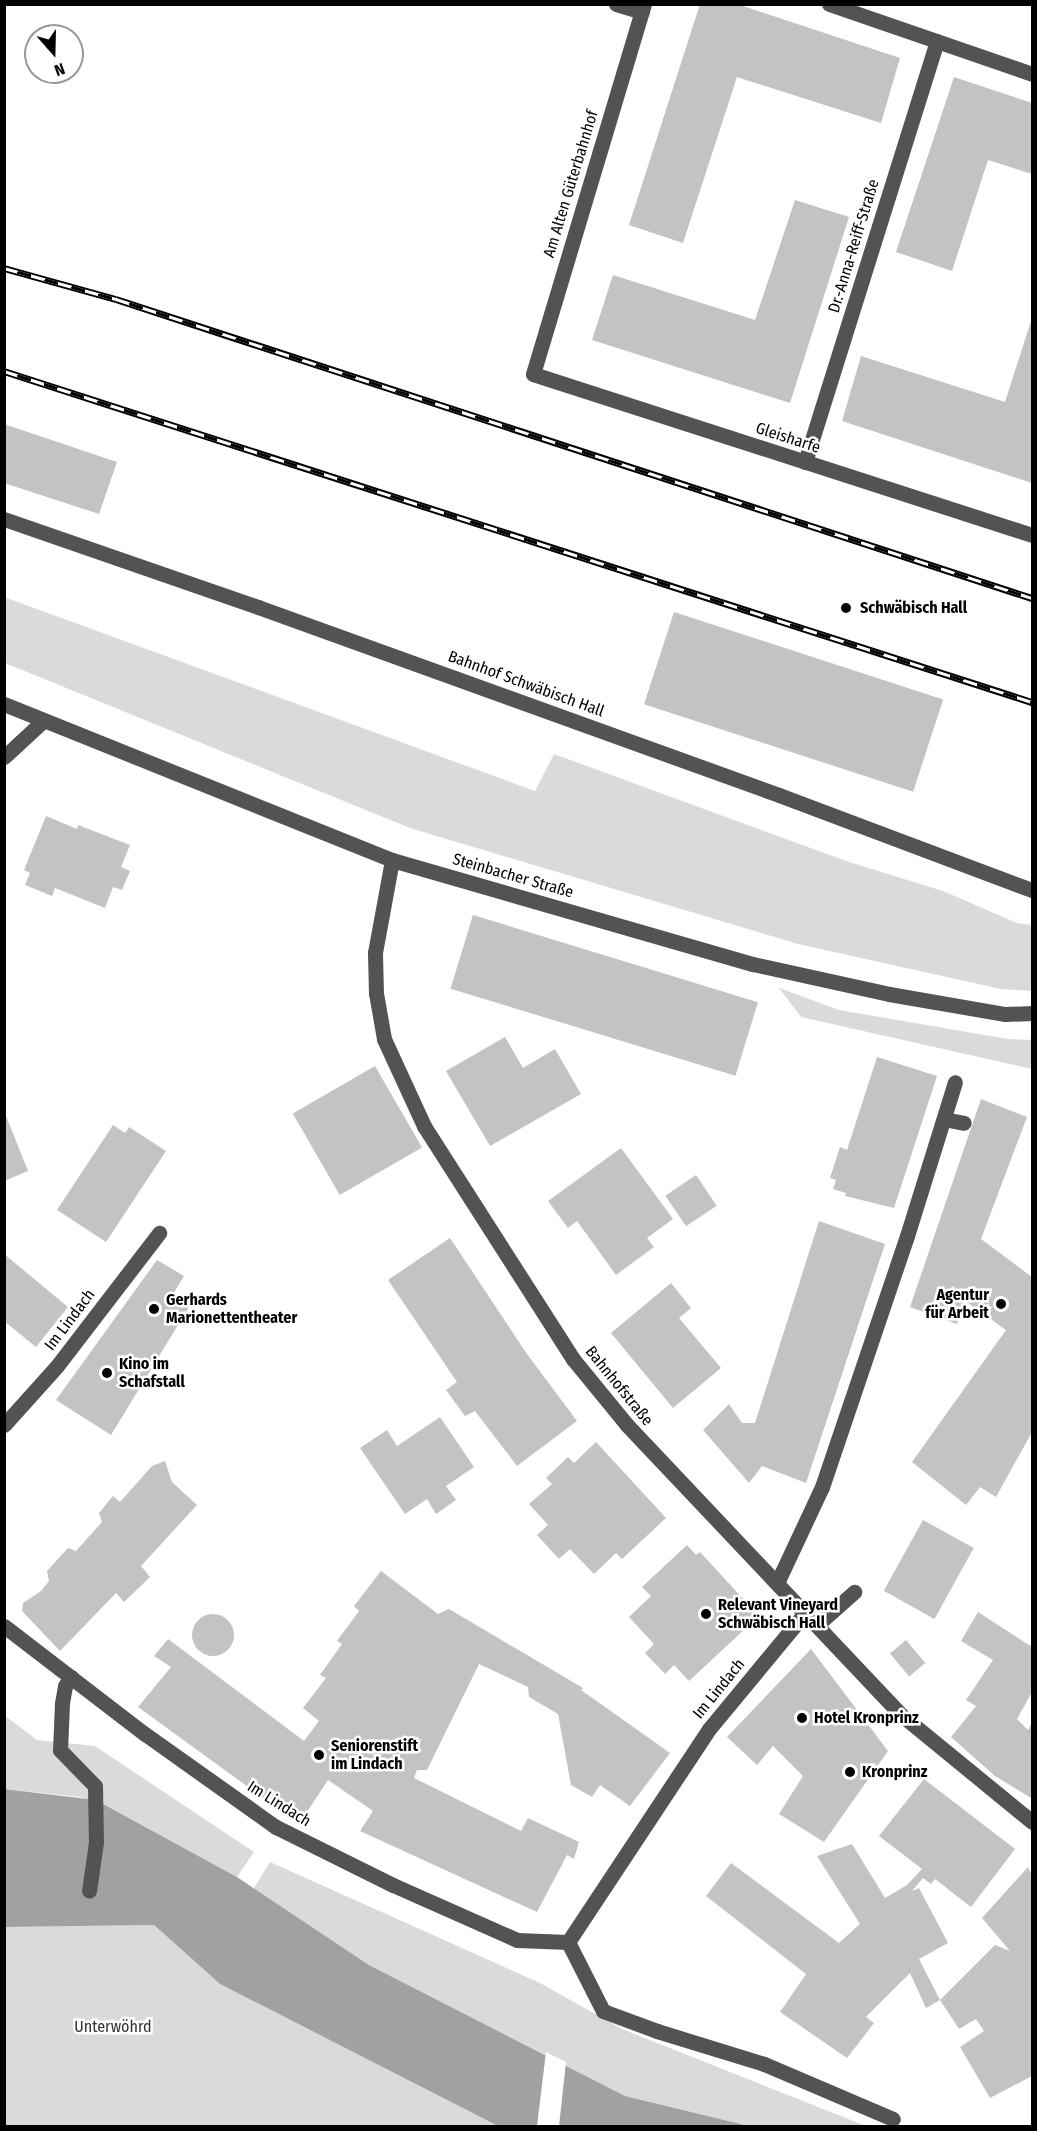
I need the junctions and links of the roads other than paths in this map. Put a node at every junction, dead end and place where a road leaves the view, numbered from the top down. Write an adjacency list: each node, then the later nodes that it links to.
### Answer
1 (616, 4): 3 (street)
2 (829, 4): 4 (street)
3 (643, 8): 6 (street, Am Alten Güterbahnhof)
4 (937, 41): 5 (street); 7 (street, Dr.-Anna-Reiff-Straße)
5 (1032, 74)
6 (533, 374): 7 (street, Gleisharfe)
7 (805, 462): 9 (street, Gleisharfe)
8 (4, 519): 14 (street, Bahnhof Schwäbisch Hall)
9 (1032, 535)
10 (4, 704): 11 (street, Steinbacher Straße)
11 (43, 721): 12 (street); 13 (street, Steinbacher Straße)
12 (4, 757)
13 (392, 860): 15 (street, Steinbacher Straße); 21 (street, Bahnhofstraße)
14 (1032, 890)
15 (1032, 1013)
16 (955, 1082): 17 (street)
17 (944, 1119): 18 (street); 21 (street)
18 (964, 1123)
19 (159, 1233): 20 (street, Im Lindach)
20 (4, 1425)
21 (777, 1583): 23 (street, Bahnhofstraße)
22 (854, 1592): 24 (street)
23 (805, 1613): 24 (street, Bahnhofstraße); 29 (street, Im Lindach)
24 (817, 1625): 27 (street, Bahnhofstraße)
25 (4, 1626): 26 (street, Im Lindach)
26 (71, 1677): 28 (street); 29 (street, Im Lindach)
27 (1032, 1822)
28 (88, 1891)
29 (568, 1942): 30 (street)
30 (893, 2119)

